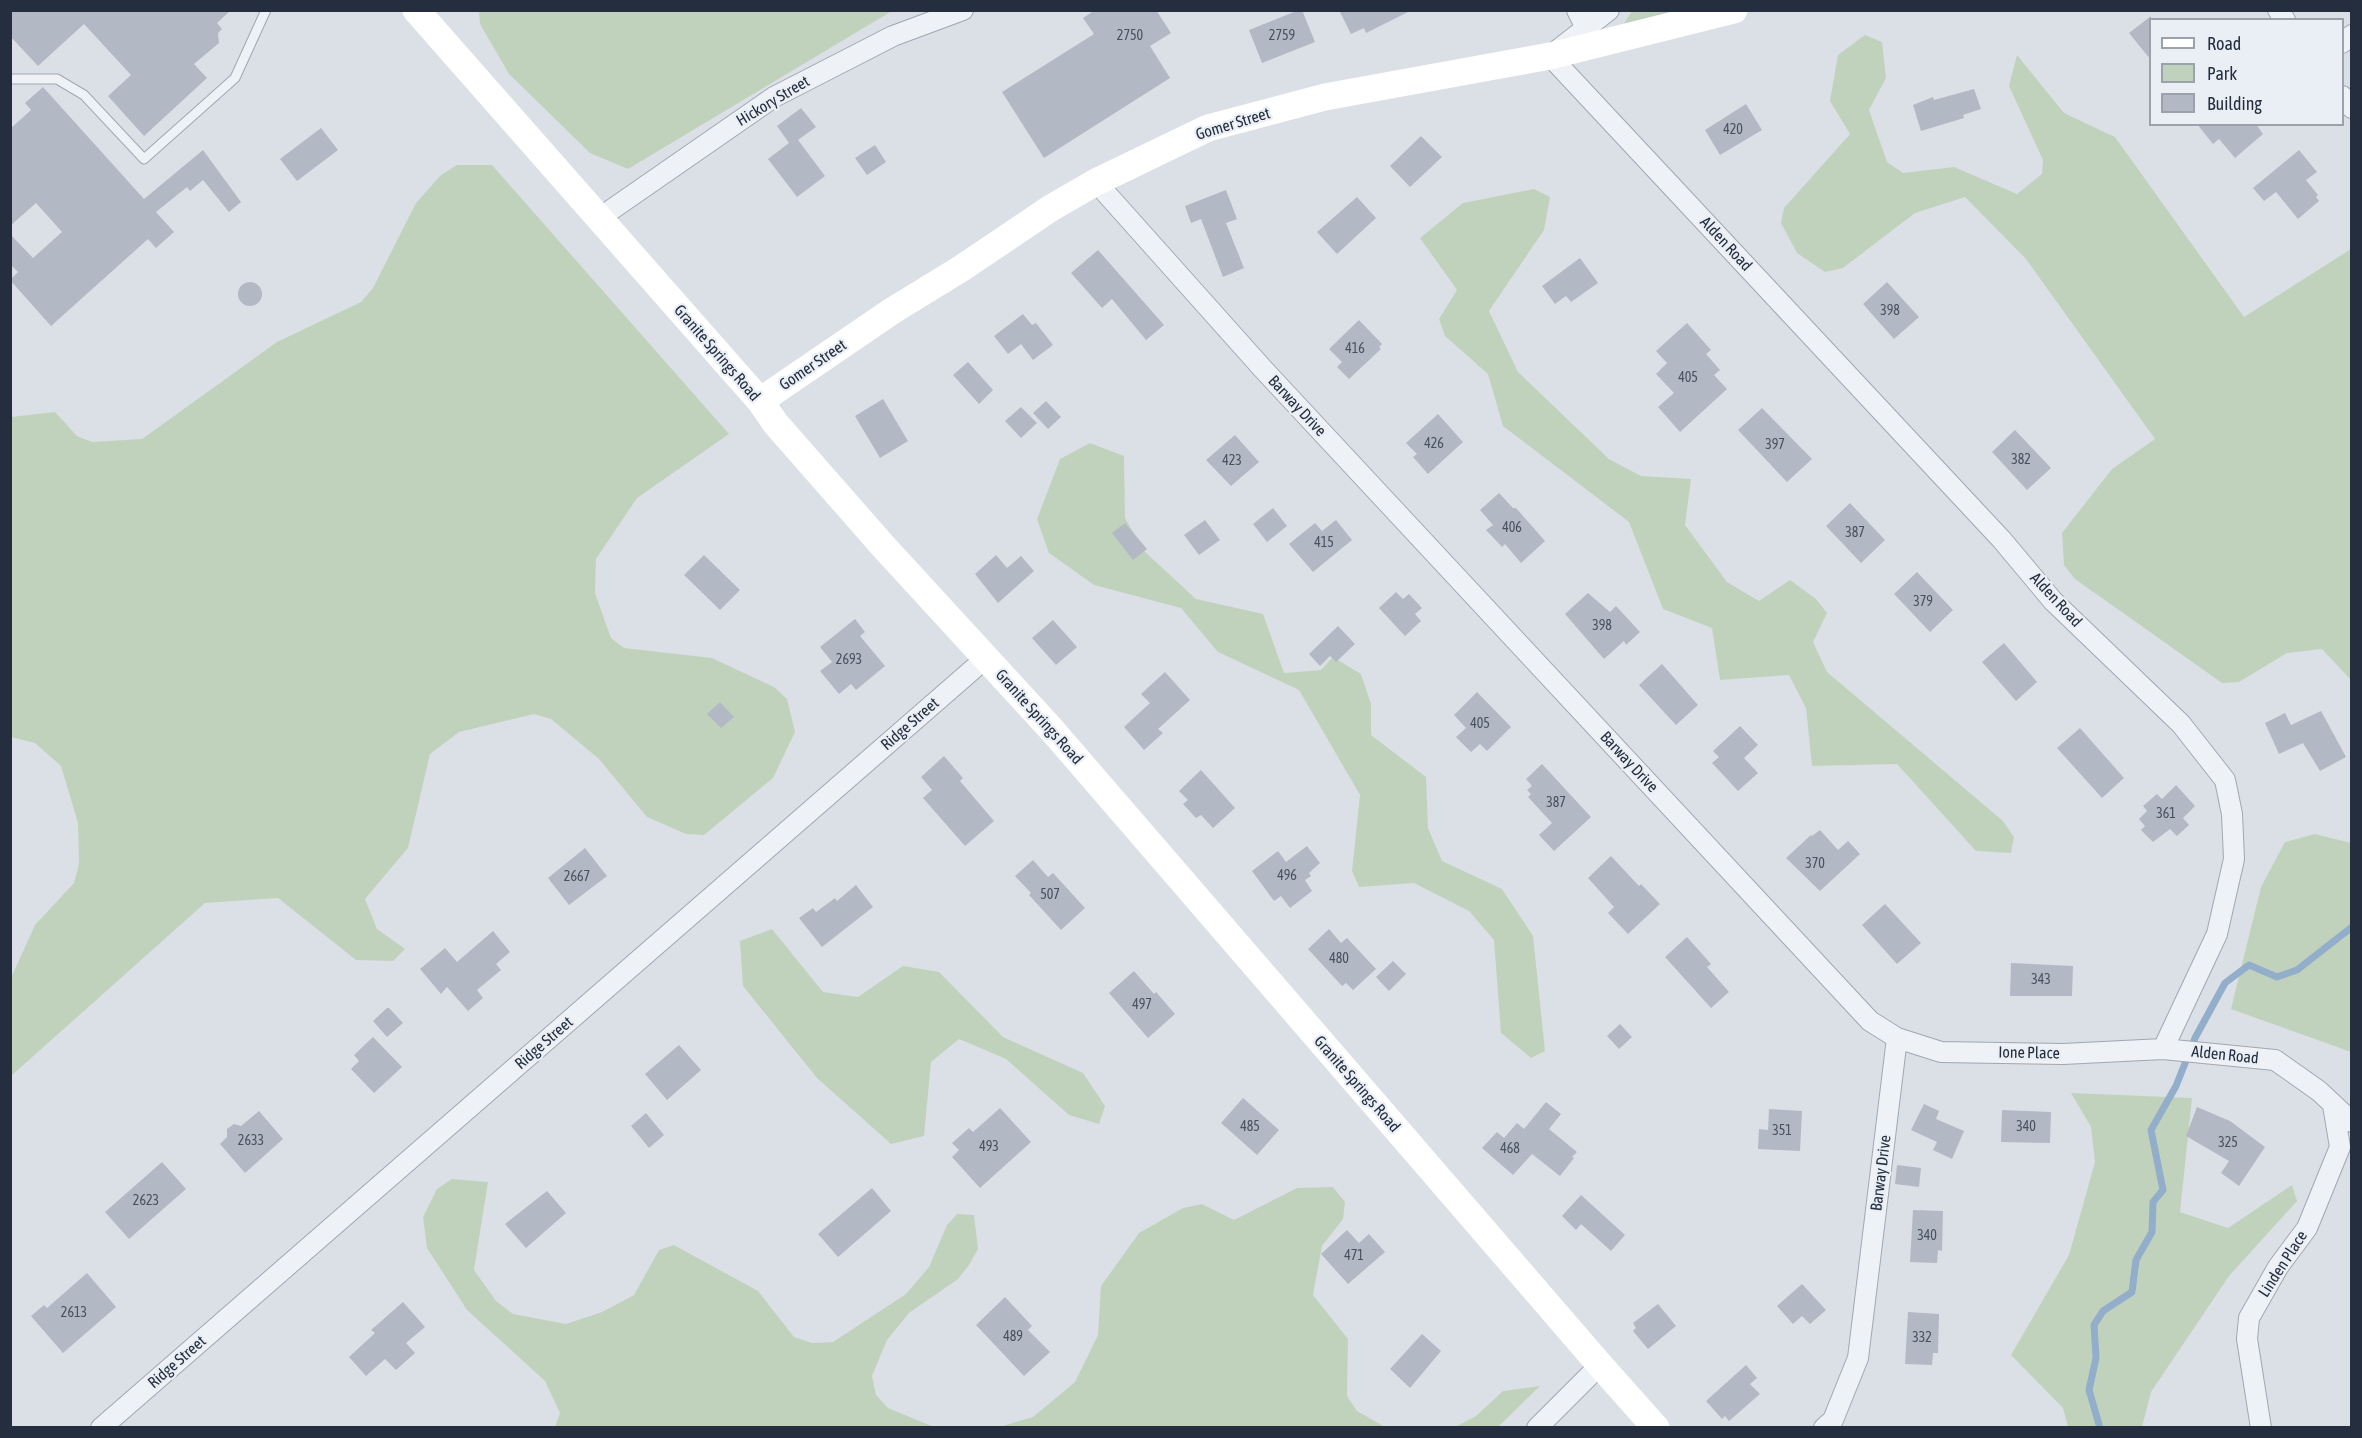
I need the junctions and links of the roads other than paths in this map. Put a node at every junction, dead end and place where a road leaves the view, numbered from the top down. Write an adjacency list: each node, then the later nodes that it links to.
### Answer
1 (266, 10): 9 (lane)
2 (416, 10): 11 (street, Granite Springs Road)
3 (963, 10): 11 (street, Hickory Street)
4 (1577, 10): 7 (street)
5 (1610, 10): 7 (street)
6 (1734, 10): 8 (street, Gomer Street)
7 (1586, 28): 8 (street)
8 (1550, 56): 10 (street, Gomer Street); 15 (street, Alden Road)
9 (10, 79)
10 (1096, 182): 12 (street, Gomer Street); 14 (street, Barway Drive)
11 (598, 219): 12 (street, Granite Springs Road)
12 (760, 401): 13 (street, Granite Springs Road)
13 (986, 658): 18 (street, Granite Springs Road); 19 (street, Ridge Street)
14 (1897, 1038): 15 (street, Ione Place); 22 (street, Barway Drive)
15 (2163, 1049): 16 (street, Alden Road)
16 (2333, 1105): 17 (street, Alden Road); 23 (street, Linden Place)
17 (2352, 1122)
18 (1600, 1365): 20 (street); 21 (street, Granite Springs Road)
19 (101, 1428)
20 (1537, 1428)
21 (1656, 1428)
22 (1824, 1428)
23 (2261, 1428)

